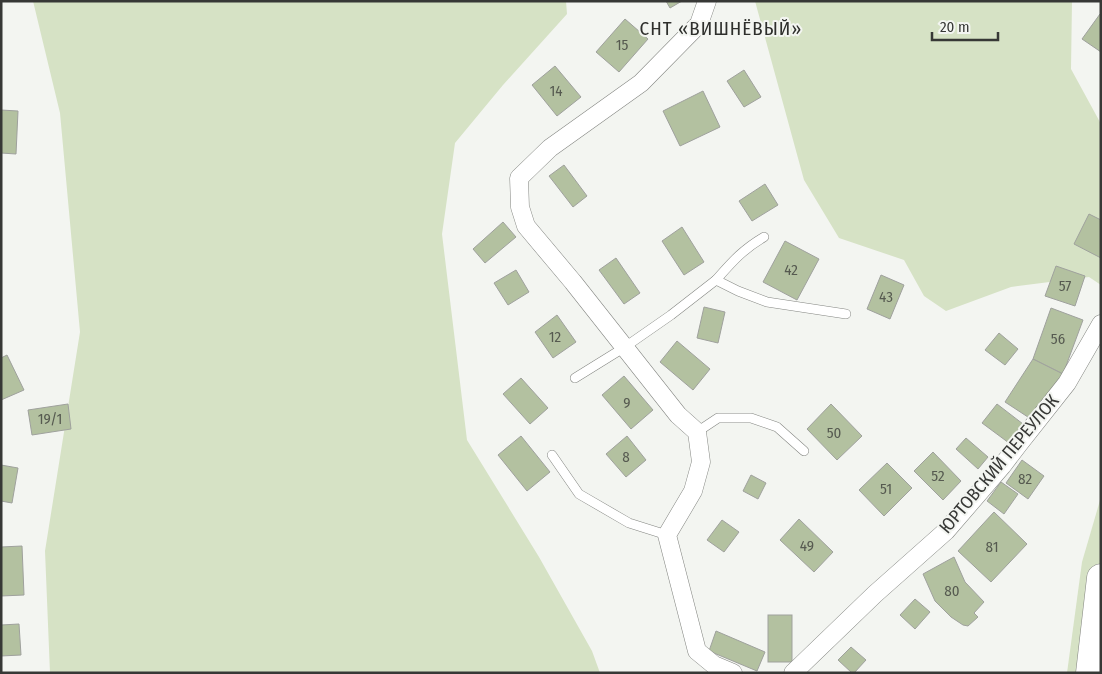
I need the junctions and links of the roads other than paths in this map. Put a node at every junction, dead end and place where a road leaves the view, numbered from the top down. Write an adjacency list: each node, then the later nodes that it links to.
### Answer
1 (707, 1): 6 (street)
2 (764, 237): 3 (lane)
3 (716, 280): 4 (lane); 6 (lane)
4 (846, 314)
5 (1101, 324): 14 (street, ЮРТОВСКИЙ ПЕРЕУЛОК)
6 (625, 347): 7 (lane); 8 (street)
7 (576, 378)
8 (697, 432): 9 (lane); 11 (street)
9 (804, 451)
10 (552, 455): 11 (lane)
11 (667, 535): 13 (street)
12 (1101, 578): 15 (highway)
13 (734, 673)
14 (793, 673)
15 (1090, 673)

